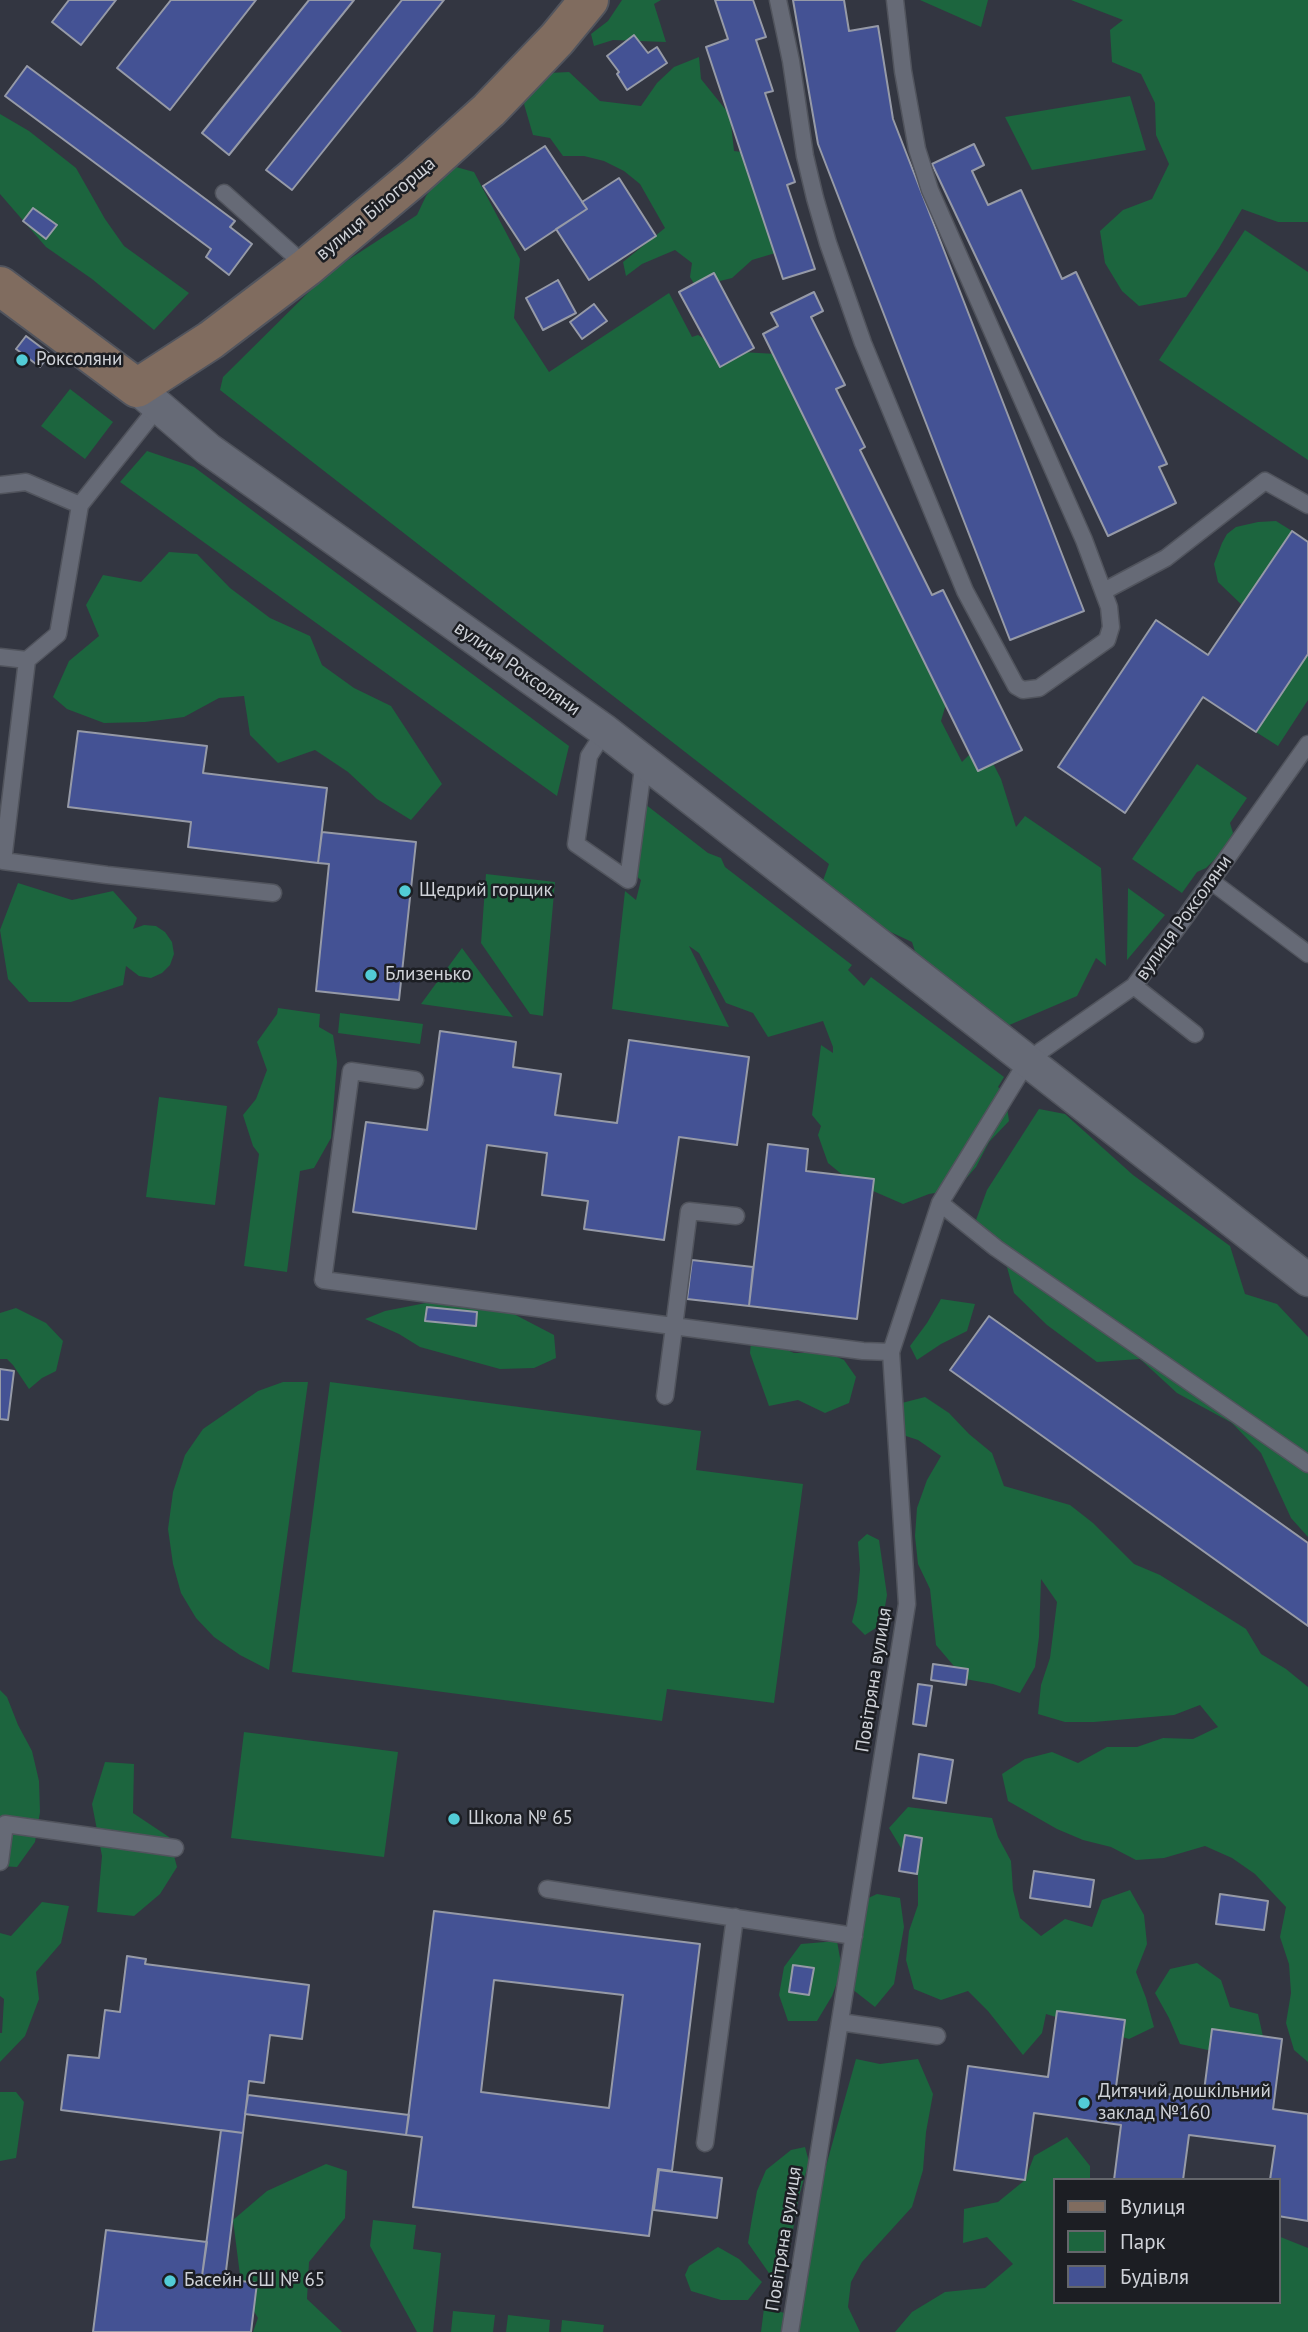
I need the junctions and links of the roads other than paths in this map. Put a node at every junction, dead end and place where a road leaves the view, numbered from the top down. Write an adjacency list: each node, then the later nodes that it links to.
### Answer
1 (589, 0): 5 (street, вулиця Білогорща)
2 (778, 0): 11 (lane)
3 (894, 0): 11 (lane)
4 (224, 192): 5 (lane)
5 (307, 267): 7 (street, вулиця Білогорща)
6 (0, 286): 7 (street, вулиця Роксоляни)
7 (148, 397): 9 (lane); 14 (street, вулиця Роксоляни)
8 (0, 485): 9 (lane)
9 (80, 505): 13 (lane)
10 (1308, 505): 11 (lane)
11 (1104, 591)
12 (0, 657): 13 (lane)
13 (27, 660): 18 (lane)
14 (605, 731): 16 (street, вулиця Роксоляни); 16 (lane)
15 (1308, 744): 17 (lane, вулиця Роксоляни)
16 (644, 761): 22 (street, вулиця Роксоляни)
17 (1211, 881): 19 (lane); 20 (lane, вулиця Роксоляни)
18 (274, 893)
19 (1308, 954)
20 (1134, 986): 21 (lane); 22 (lane, вулиця Роксоляни)
21 (1195, 1034)
22 (1028, 1060): 24 (lane, Повітряна вулиця); 26 (street, вулиця Роксоляни)
23 (415, 1080): 27 (lane)
24 (940, 1203): 28 (lane, Повітряна вулиця); 30 (lane)
25 (736, 1216): 27 (lane)
26 (1308, 1280)
27 (675, 1326): 28 (lane); 29 (lane)
28 (891, 1352): 35 (lane, Повітряна вулиця)
29 (665, 1396)
30 (1308, 1464)
31 (175, 1848): 32 (lane)
32 (0, 1862)
33 (547, 1889): 34 (lane)
34 (735, 1917): 35 (lane); 38 (lane)
35 (854, 1936): 36 (lane, Повітряна вулиця)
36 (840, 2022): 37 (lane); 39 (lane, Повітряна вулиця)
37 (937, 2036)
38 (705, 2143)
39 (790, 2332)

